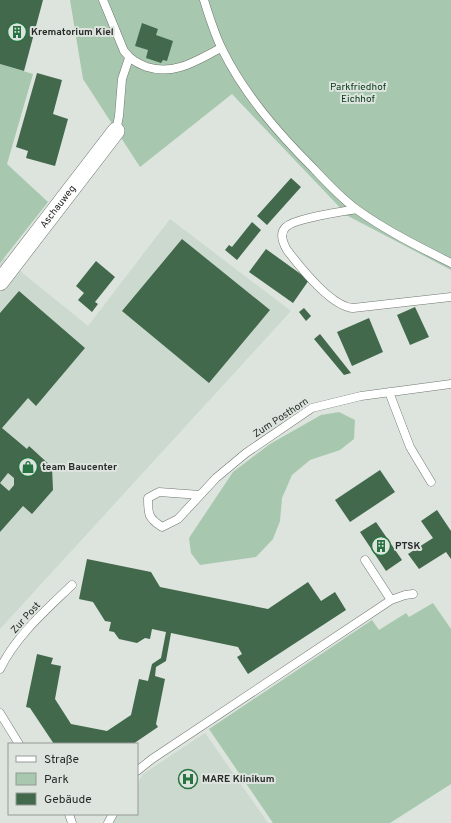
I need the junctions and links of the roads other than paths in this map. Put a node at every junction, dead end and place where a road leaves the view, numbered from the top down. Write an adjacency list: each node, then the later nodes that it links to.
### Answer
1 (104, 0): 4 (lane)
2 (204, 0): 3 (lane)
3 (221, 48): 4 (lane); 6 (lane)
4 (129, 58): 5 (lane)
5 (116, 131): 8 (street, Aschauweg)
6 (356, 209): 7 (lane); 9 (lane)
7 (451, 263)
8 (0, 282)
9 (451, 297)
10 (451, 384): 11 (lane, Zum Posthorn)
11 (389, 392): 12 (lane); 13 (lane, Zum Posthorn)
12 (431, 482)
13 (200, 495): 13 (lane, Zum Posthorn)
14 (365, 560): 17 (lane)
15 (72, 585): 18 (lane, Zur Post)
16 (413, 594): 17 (lane)
17 (391, 600): 21 (lane)
18 (0, 669)
19 (0, 713): 20 (lane)
20 (18, 743)
21 (138, 770)

